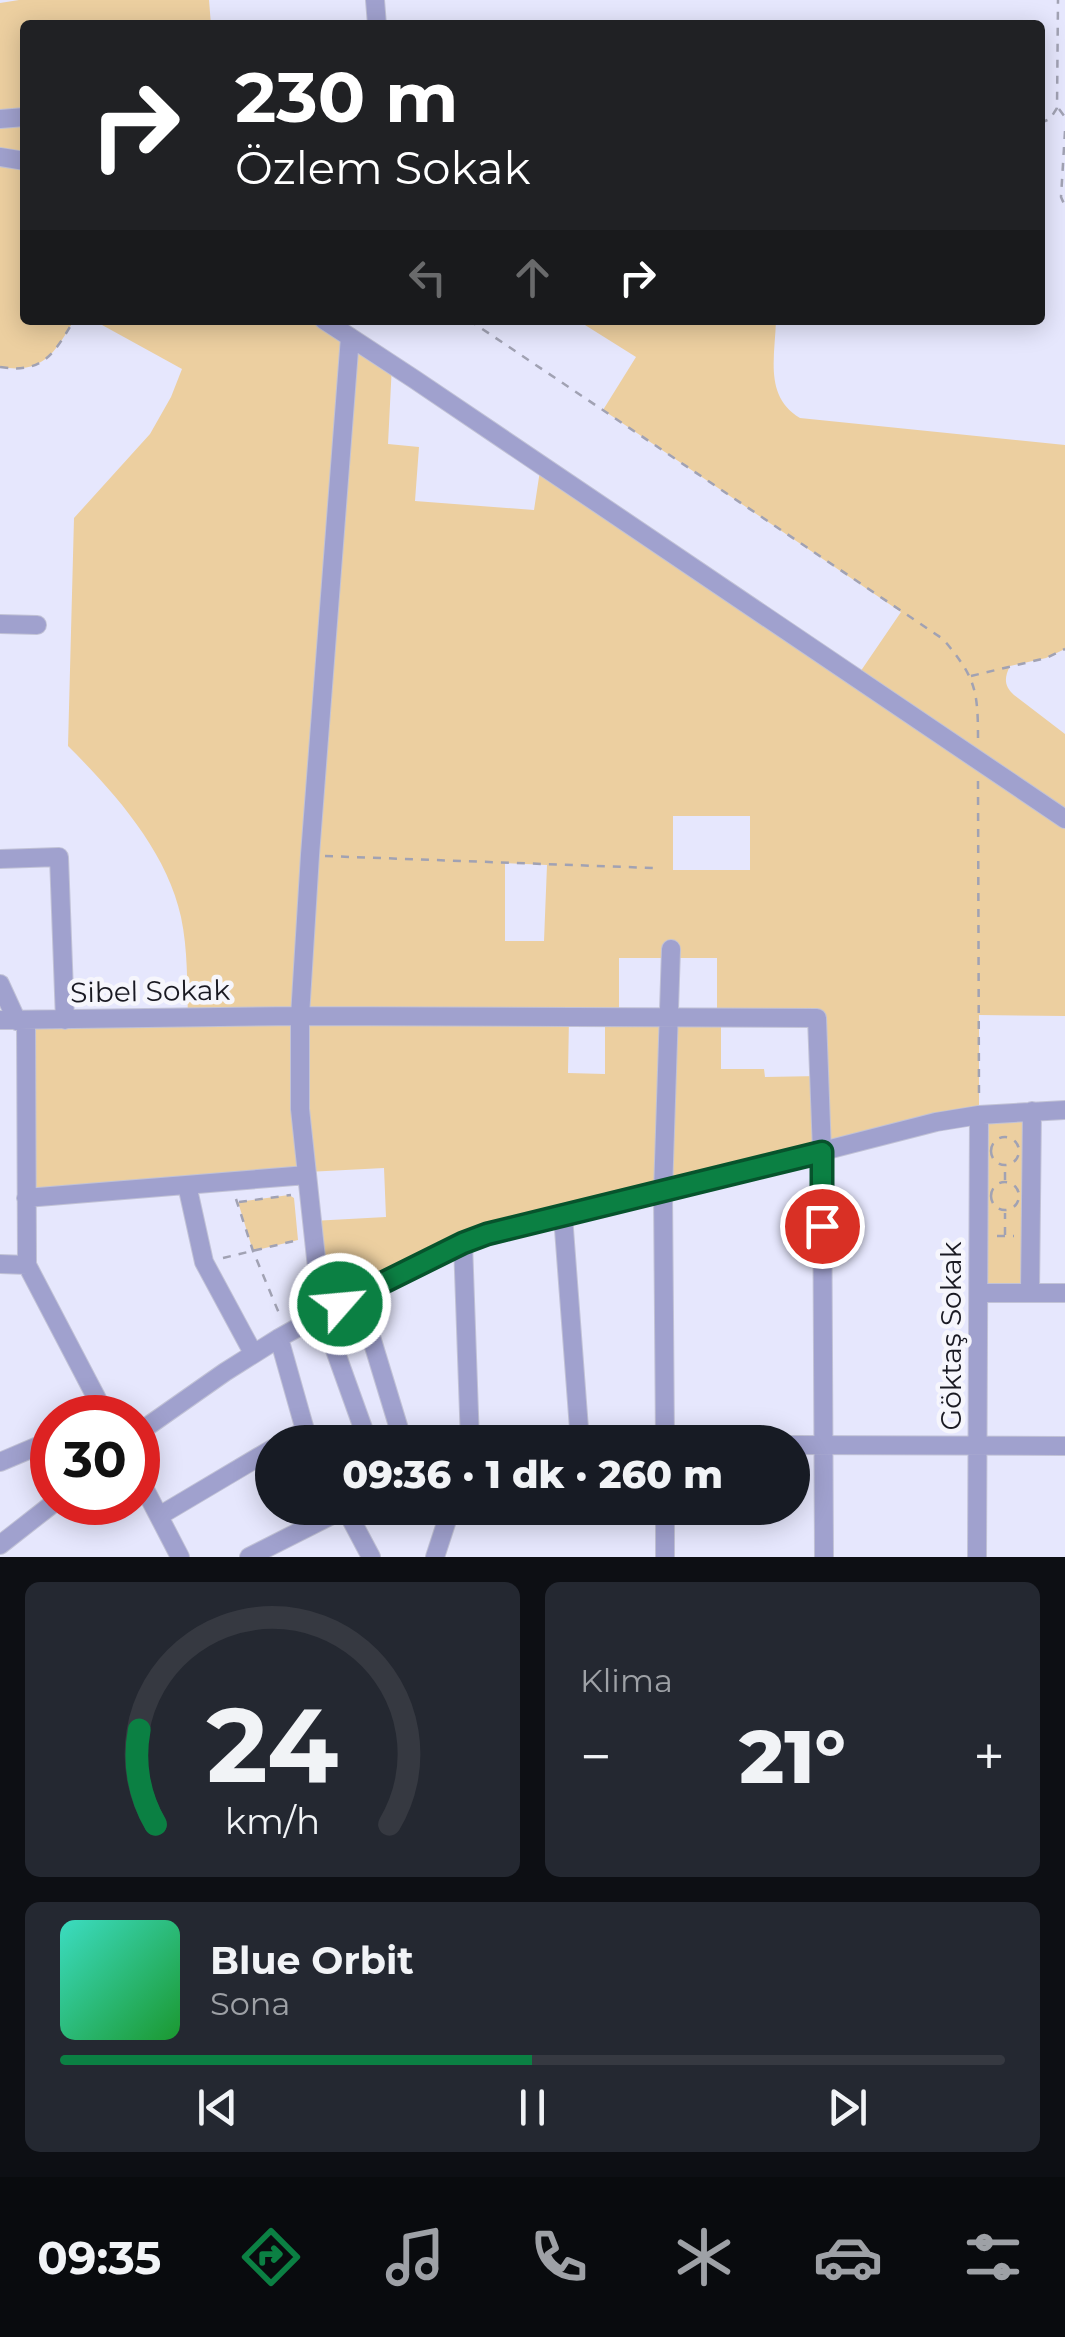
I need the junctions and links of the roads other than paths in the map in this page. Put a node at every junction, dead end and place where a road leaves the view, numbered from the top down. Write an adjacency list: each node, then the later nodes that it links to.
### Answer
1 (332, 325): 2 (street)
2 (350, 336): 5 (street); 9 (street)
3 (0, 624): 4 (street)
4 (37, 625)
5 (1065, 819)
6 (0, 859): 12 (street)
7 (671, 949): 10 (street)
8 (0, 984): 11 (street)
9 (300, 1016): 10 (street, Sibel Sokak); 12 (street, Sibel Sokak); 17 (street)
10 (668, 1017): 16 (street, Sibel Sokak); 19 (street)
11 (14, 1020): 12 (street, Sibel Sokak); 20 (street)
12 (65, 1020)
13 (1065, 1110): 14 (street)
14 (1032, 1111): 15 (street); 26 (street)
15 (979, 1115): 16 (street); 25 (street, Göktaş Sokak)
16 (822, 1152): 19 (street); 41 (street)
17 (307, 1175): 18 (street); 29 (street)
18 (187, 1186): 20 (street); 31 (street)
19 (663, 1192): 21 (street); 39 (street)
20 (26, 1198): 24 (street)
21 (562, 1216): 22 (street); 38 (street)
22 (463, 1243): 28 (street); 37 (street)
23 (0, 1264): 24 (street)
24 (28, 1265): 32 (street)
25 (979, 1293): 26 (street); 42 (street, Göktaş Sokak)
26 (1030, 1293): 27 (street)
27 (1065, 1293)
28 (358, 1294): 29 (street); 36 (street)
29 (322, 1314): 30 (street); 35 (street)
30 (283, 1336): 31 (street); 34 (street)
31 (253, 1353): 33 (street)
32 (95, 1395)
33 (160, 1418)
34 (304, 1425)
35 (362, 1425)
36 (399, 1425)
37 (469, 1425)
38 (579, 1425)
39 (664, 1425)
40 (810, 1445): 41 (street)
41 (824, 1445): 42 (street); 60 (street)
42 (978, 1446): 43 (street); 61 (street, Göktaş Sokak)
43 (1065, 1446)
44 (30, 1449): 46 (street)
45 (255, 1459): 47 (street)
46 (0, 1462)
47 (160, 1515)
48 (160, 1520): 55 (street)
49 (30, 1522): 54 (street)
50 (313, 1525): 56 (street)
51 (355, 1525): 57 (street)
52 (445, 1525): 58 (street)
53 (665, 1525): 59 (street)
54 (0, 1545)
55 (180, 1557)
56 (250, 1557)
57 (371, 1557)
58 (435, 1557)
59 (665, 1557)
60 (824, 1557)
61 (978, 1557)

